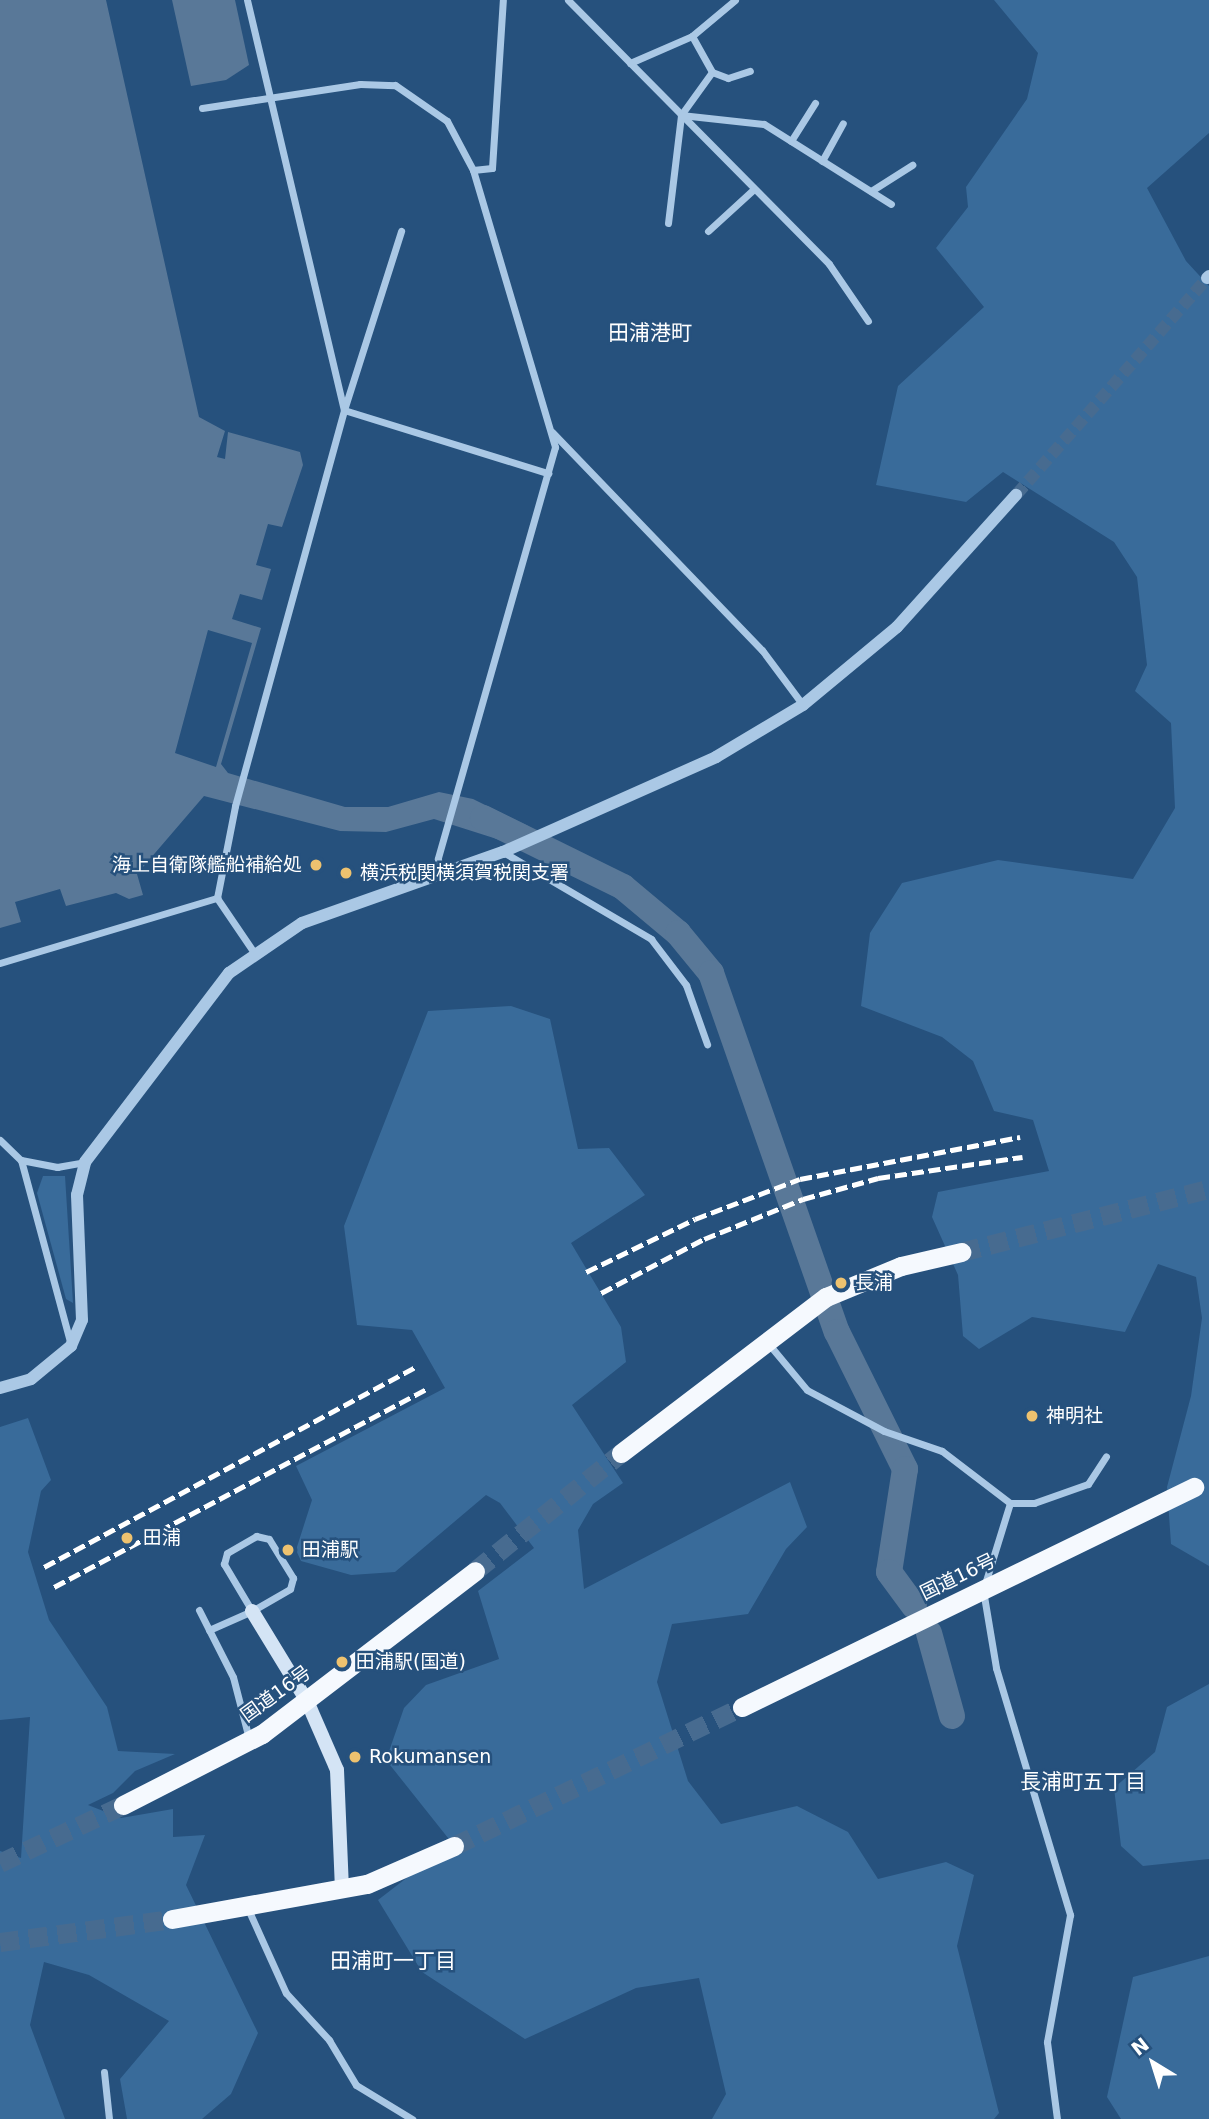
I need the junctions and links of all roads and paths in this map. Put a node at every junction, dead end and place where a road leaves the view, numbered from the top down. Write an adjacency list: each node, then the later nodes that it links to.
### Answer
1 (247, 0): 9 (street)
2 (503, 0): 17 (street)
3 (568, 0): 6 (street)
4 (735, 0): 5 (street)
5 (692, 36): 6 (street); 8 (street)
6 (630, 63): 12 (street)
7 (750, 71): 8 (street)
8 (712, 72): 12 (street)
9 (268, 100): 11 (street); 17 (street); 25 (street)
10 (815, 103): 14 (street)
11 (202, 108)
12 (681, 115): 14 (street); 18 (street); 21 (street)
13 (843, 123): 15 (street)
14 (792, 141): 15 (street)
15 (822, 161): 19 (street)
16 (912, 165): 19 (street)
17 (473, 170): 26 (street)
18 (754, 189): 23 (street); 24 (street)
19 (871, 191): 20 (street)
20 (891, 204)
21 (667, 223)
22 (401, 231): 25 (street)
23 (708, 231)
24 (868, 321)
25 (344, 410): 27 (street); 32 (street)
26 (552, 431): 27 (street); 29 (street)
27 (548, 473): 31 (street)
28 (1016, 495): 29 (street)
29 (803, 705): 30 (street)
30 (507, 850): 31 (street); 35 (street)
31 (441, 877): 33 (street)
32 (217, 898): 33 (street); 34 (street)
33 (255, 954): 38 (street)
34 (0, 963)
35 (707, 1044)
36 (0, 1140): 37 (street)
37 (21, 1160): 38 (street); 41 (street)
38 (85, 1162): 41 (street)
39 (961, 1252): 40 (highway)
40 (765, 1338): 43 (highway); 46 (street)
41 (71, 1346): 42 (street)
42 (0, 1388)
43 (621, 1453)
44 (1106, 1456): 46 (street)
45 (1194, 1488): 48 (highway, 国道16号)
46 (1010, 1503): 48 (street)
47 (475, 1571): 52 (highway, 国道16号)
48 (983, 1590): 53 (highway, 国道16号); 63 (street)
49 (198, 1611): 51 (street)
50 (253, 1611): 50 (street); 51 (street); 52 (main road)
51 (209, 1630): 54 (street)
52 (307, 1701): 54 (highway, 国道16号); 57 (main road)
53 (742, 1707)
54 (249, 1742): 55 (highway, 国道16号)
55 (123, 1805)
56 (454, 1846): 57 (highway)
57 (342, 1891): 58 (highway)
58 (248, 1909): 59 (highway); 62 (street)
59 (172, 1919)
60 (104, 2072): 61 (street)
61 (109, 2119)
62 (412, 2119)
63 (1057, 2119)

